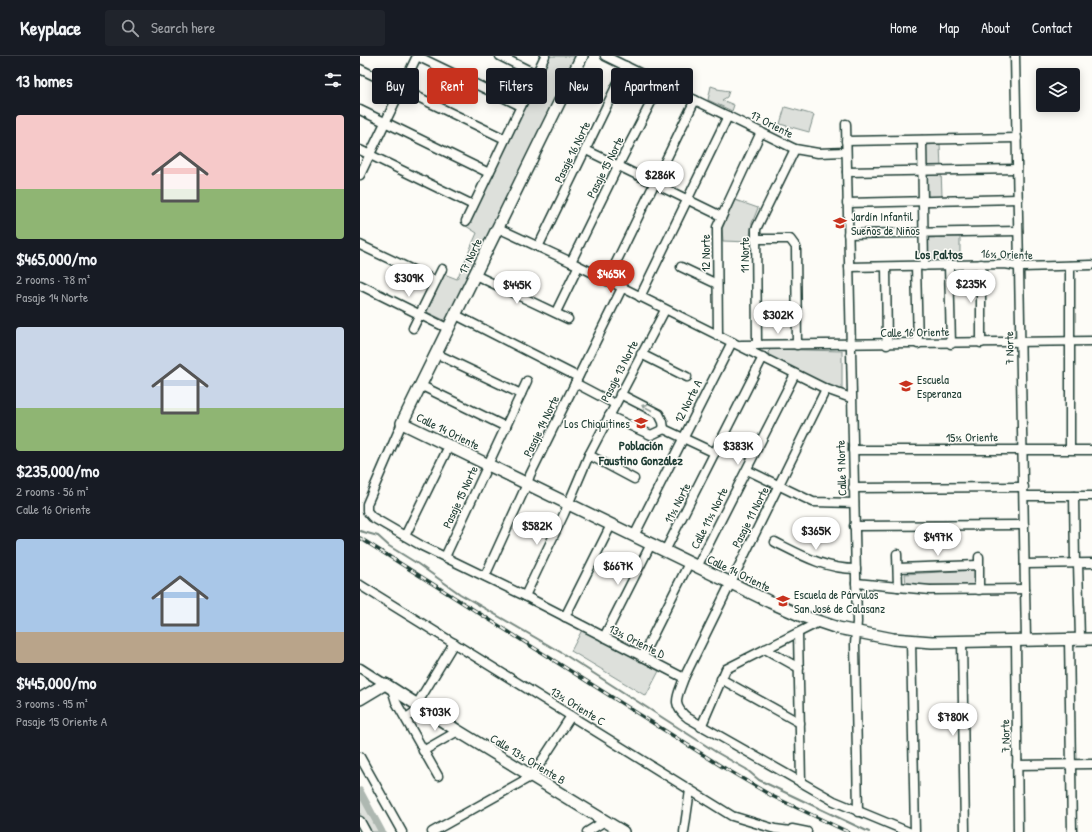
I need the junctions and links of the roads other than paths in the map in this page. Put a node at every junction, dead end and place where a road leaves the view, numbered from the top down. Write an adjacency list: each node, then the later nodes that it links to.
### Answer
1 (417, 56): 8 (street); 18 (street)
2 (500, 56): 9 (street)
3 (545, 56): 10 (street)
4 (582, 56): 47 (street, 17 Norte)
5 (605, 56): 7 (street, 17 Oriente)
6 (1015, 56): 24 (street, 7 Norte)
7 (626, 66): 11 (street, 17 Oriente); 30 (street, Pasaje 16 Norte)
8 (411, 68)
9 (524, 68)
10 (539, 68)
11 (630, 68)
12 (360, 69): 13 (street)
13 (372, 75)
14 (419, 98): 25 (street)
15 (695, 100): 20 (street, 17 Oriente); 39 (street)
16 (394, 104): 21 (street)
17 (650, 104): 33 (street, Pasaje 15 Norte)
18 (521, 106): 25 (street)
19 (360, 110): 21 (street)
20 (728, 116): 23 (street, 17 Oriente); 41 (street)
21 (385, 122): 32 (street); 37 (street)
22 (846, 124): 27 (street, Calle 9 Norte)
23 (761, 132): 28 (street, 17 Oriente); 45 (street, 12 Norte)
24 (1016, 138): 26 (street); 34 (street, 7 Norte)
25 (505, 139): 37 (street)
26 (922, 140): 27 (street); 35 (street)
27 (846, 141): 31 (street, Calle 9 Norte)
28 (795, 149): 31 (street, 17 Oriente); 51 (street, 11 Norte)
29 (360, 150): 32 (street)
30 (586, 150): 33 (street); 53 (street, Pasaje 16 Norte)
31 (846, 152): 36 (street, Calle 9 Norte)
32 (370, 154): 38 (street); 44 (street)
33 (618, 166): 39 (street); 54 (street, Pasaje 15 Norte)
34 (1017, 169): 35 (street); 40 (street, 7 Norte)
35 (922, 171): 36 (street); 42 (street)
36 (847, 172): 43 (street, Calle 9 Norte)
37 (489, 173): 44 (street)
38 (360, 175)
39 (654, 183): 41 (street); 66 (street)
40 (1018, 199): 42 (street); 48 (street, 7 Norte)
41 (687, 200): 45 (street); 71 (street)
42 (923, 201): 43 (street); 49 (street)
43 (847, 203): 50 (street, Calle 9 Norte)
44 (473, 205): 46 (street)
45 (722, 216): 68 (street, 12 Norte)
46 (466, 221)
47 (498, 228): 53 (street, Calle 16 Oriente); 65 (street, 17 Norte)
48 (1018, 231): 49 (street); 59 (street, 7 Norte)
49 (923, 232): 50 (street); 58 (street)
50 (848, 234): 62 (street, Calle 9 Norte)
51 (755, 239): 87 (street, 11 Norte); 88 (street)
52 (360, 245): 67 (street)
53 (538, 247): 54 (street, Calle 16 Oriente)
54 (575, 264): 66 (street, Calle 16 Oriente); 73 (street, Pasaje 15 Norte)
55 (980, 264): 56 (street, 16½ Oriente); 59 (street, 16½ Oriente); 83 (street)
56 (949, 265): 58 (street, 16½ Oriente); 86 (street)
57 (1092, 265): 60 (street, 16½ Oriente)
58 (920, 266): 63 (street, 16½ Oriente); 85 (street)
59 (1019, 266): 60 (street, 16½ Oriente); 81 (street, 7 Norte)
60 (1070, 266): 82 (street)
61 (681, 267): 68 (street)
62 (848, 267): 63 (street, 16½ Oriente); 89 (street, Calle 9 Norte)
63 (886, 267): 90 (street)
64 (442, 269): 67 (street)
65 (475, 275): 73 (street); 75 (street, 17 Norte)
66 (607, 281): 70 (street, Calle 16 Oriente)
67 (436, 282): 74 (street)
68 (717, 284): 79 (street, 12 Norte)
69 (360, 285): 74 (street)
70 (622, 288): 71 (street, Calle 16 Oriente); 96 (street, Pasaje 14 Norte)
71 (640, 297): 72 (street, Calle 16 Oriente)
72 (665, 310): 79 (street, Calle 16 Oriente); 92 (street, Pasaje 13 Norte)
73 (556, 312): 76 (street)
74 (420, 314): 77 (street); 78 (street)
75 (456, 315): 78 (street, 17 Norte); 96 (street)
76 (568, 319)
77 (413, 328)
78 (449, 329): 91 (street, 17 Norte)
79 (718, 336): 84 (street, Calle 16 Oriente)
80 (1092, 341): 82 (street, Calle 16 Oriente)
81 (1021, 342): 82 (street, Calle 16 Oriente); 83 (street, Calle 16 Oriente); 110 (street, 7 Norte)
82 (1069, 342): 111 (street)
83 (981, 343): 86 (street, Calle 16 Oriente)
84 (735, 344): 87 (street, Calle 16 Oriente); 93 (street, Calle 16 Oriente); 108 (street, 12 Norte A)
85 (918, 344): 86 (street, Calle 16 Oriente); 90 (street, Calle 16 Oriente)
86 (951, 344)
87 (757, 345): 88 (street, Calle 16 Oriente)
88 (797, 345): 89 (street, Calle 16 Oriente)
89 (850, 345): 90 (street, Calle 16 Oriente); 102 (street, Calle 9 Norte)
90 (887, 345)
91 (437, 354): 98 (street, 17 Norte); 100 (street)
92 (641, 354): 95 (street); 101 (street, Pasaje 13 Norte)
93 (763, 358): 94 (street, Calle 16 Oriente); 114 (street, 11½ Norte)
94 (795, 374): 99 (street, Calle 16 Oriente); 117 (street, Calle 11½ Norte)
95 (687, 377)
96 (576, 380): 103 (street); 119 (street, Pasaje 14 Norte)
97 (527, 382): 100 (street, Pasaje 15 Norte)
98 (422, 386): 105 (street, 17 Norte); 106 (street)
99 (826, 389): 102 (street, Calle 16 Oriente); 120 (street, Pasaje 11 Norte)
100 (521, 394): 106 (street, Pasaje 15 Norte)
101 (620, 394): 103 (street, Pasaje 13 Norte); 107 (street, one-way to 101)
102 (851, 398): 112 (street, Calle 9 Norte)
103 (615, 404): 104 (street, Pasaje 13 Norte)
104 (609, 416): 107 (street); 115 (street, Pasaje 13 Norte)
105 (402, 423): 109 (street, Calle 14 Oriente); 128 (street, 17 Norte)
106 (506, 427): 116 (street, Pasaje 15 Norte)
107 (664, 429): 108 (street)
108 (683, 437): 114 (street); 133 (street, 12 Norte A)
109 (449, 446): 116 (street, Calle 14 Oriente); 132 (street)
110 (1023, 448): 111 (street, 15½ Oriente); 112 (street, 15½ Oriente); 121 (street, 7 Norte)
111 (1070, 449): 113 (street, 15½ Oriente)
112 (853, 450): 122 (street, Calle 9 Norte)
113 (1092, 450)
114 (715, 453): 136 (street, 11½ Norte)
115 (589, 455): 118 (street); 126 (street, Pasaje 13 Norte)
116 (488, 465): 119 (street, Calle 14 Oriente); 138 (street, Pasaje 15 Norte)
117 (747, 470): 120 (street); 142 (street, Calle 11½ Norte)
118 (634, 479)
119 (527, 484): 126 (street, Calle 14 Oriente); 145 (street, Pasaje 14 Norte)
120 (779, 486): 127 (street); 146 (street, Pasaje 11 Norte)
121 (1024, 487): 122 (street); 123 (street, 7 Norte)
122 (854, 488): 127 (street, Calle 9 Norte)
123 (1024, 496): 124 (street); 130 (street, 7 Norte)
124 (1074, 496): 125 (street); 139 (street)
125 (1092, 496)
126 (567, 503): 129 (street, Calle 14 Oriente); 152 (street, Pasaje 13 Norte)
127 (854, 503): 131 (street, Calle 9 Norte)
128 (367, 511): 132 (street, 13½ Oriente D)
129 (611, 525): 133 (street, Calle 14 Oriente); 153 (street)
130 (1024, 525): 131 (street); 141 (street, 7 Norte)
131 (854, 526): 144 (street, Calle 9 Norte)
132 (405, 536): 138 (street, 13½ Oriente D)
133 (634, 536): 135 (street, Calle 14 Oriente)
134 (775, 542): 144 (street)
135 (651, 544): 136 (street, Calle 14 Oriente); 157 (street)
136 (665, 551): 142 (street, Calle 14 Oriente)
137 (897, 554): 143 (street)
138 (445, 557): 145 (street, 13½ Oriente D)
139 (1076, 563): 140 (street); 141 (street); 158 (street)
140 (1092, 563)
141 (1025, 564): 150 (street, 7 Norte)
142 (693, 565): 146 (street, Calle 14 Oriente); 165 (street, Calle 11½ Norte)
143 (898, 568): 149 (street); 151 (street)
144 (856, 569): 147 (street, Calle 9 Norte)
145 (485, 576): 152 (street, 13½ Oriente D)
146 (730, 583): 154 (street, Calle 14 Oriente); 168 (street, Pasaje 11 Norte)
147 (856, 583): 149 (street); 155 (street, Calle 9 Norte)
148 (360, 585): 163 (street, 13½ Oriente C)
149 (898, 588): 151 (street)
150 (1025, 589): 151 (street); 160 (street, 7 Norte)
151 (979, 590)
152 (525, 596): 153 (street, 13½ Oriente D)
153 (565, 617): 157 (street, 13½ Oriente D)
154 (819, 622): 155 (street, Calle 14 Oriente); 156 (street)
155 (856, 632): 161 (street, Calle 14 Oriente); 187 (street, Calle 9 Norte)
156 (798, 633): 164 (street); 167 (street)
157 (604, 637): 165 (street, 13½ Oriente D)
158 (1074, 639): 159 (street, Calle 14 Oriente); 160 (street, Calle 14 Oriente); 180 (street)
159 (1092, 639)
160 (1021, 640): 162 (street, Calle 14 Oriente); 182 (street, 7 Norte)
161 (911, 641): 162 (street, Calle 14 Oriente); 199 (street)
162 (962, 641): 200 (street)
163 (454, 643): 172 (street); 173 (street, 13½ Oriente C)
164 (765, 649): 167 (street); 169 (street)
165 (642, 657): 168 (street, 13½ Oriente D)
166 (360, 668): 170 (street, Calle 13½ Oriente B)
167 (799, 668): 175 (street)
168 (684, 678): 176 (street)
169 (721, 679): 175 (street); 176 (street)
170 (389, 686): 171 (street); 172 (street, Calle 13½ Oriente B); 174 (street)
171 (360, 699)
172 (420, 706): 174 (street); 177 (street, Calle 13½ Oriente B)
173 (571, 716): 184 (street); 186 (street, 13½ Oriente C)
174 (406, 718): 178 (street)
175 (800, 722): 185 (street)
176 (701, 727): 185 (street)
177 (458, 731): 178 (street); 184 (street, Calle 13½ Oriente B)
178 (423, 751): 183 (street)
179 (360, 757): 192 (street)
180 (1070, 764): 181 (street); 182 (street); 202 (street)
181 (1092, 764)
182 (1017, 765): 201 (street, 7 Norte)
183 (438, 776)
184 (532, 776): 189 (street, Calle 13½ Oriente B); 193 (street)
185 (801, 783): 187 (street)
186 (690, 790): 190 (street, 13½ Oriente C); 196 (street)
187 (858, 812): 198 (street)
188 (360, 821): 191 (street)
189 (605, 821): 194 (street); 195 (street, Calle 13½ Oriente B)
190 (791, 830): 197 (street, 13½ Oriente C)
191 (366, 832)
192 (402, 832)
193 (432, 832)
194 (587, 832)
195 (623, 832)
196 (684, 832)
197 (807, 832)
198 (909, 832)
199 (915, 832)
200 (965, 832)
201 (1018, 832)
202 (1072, 832)

